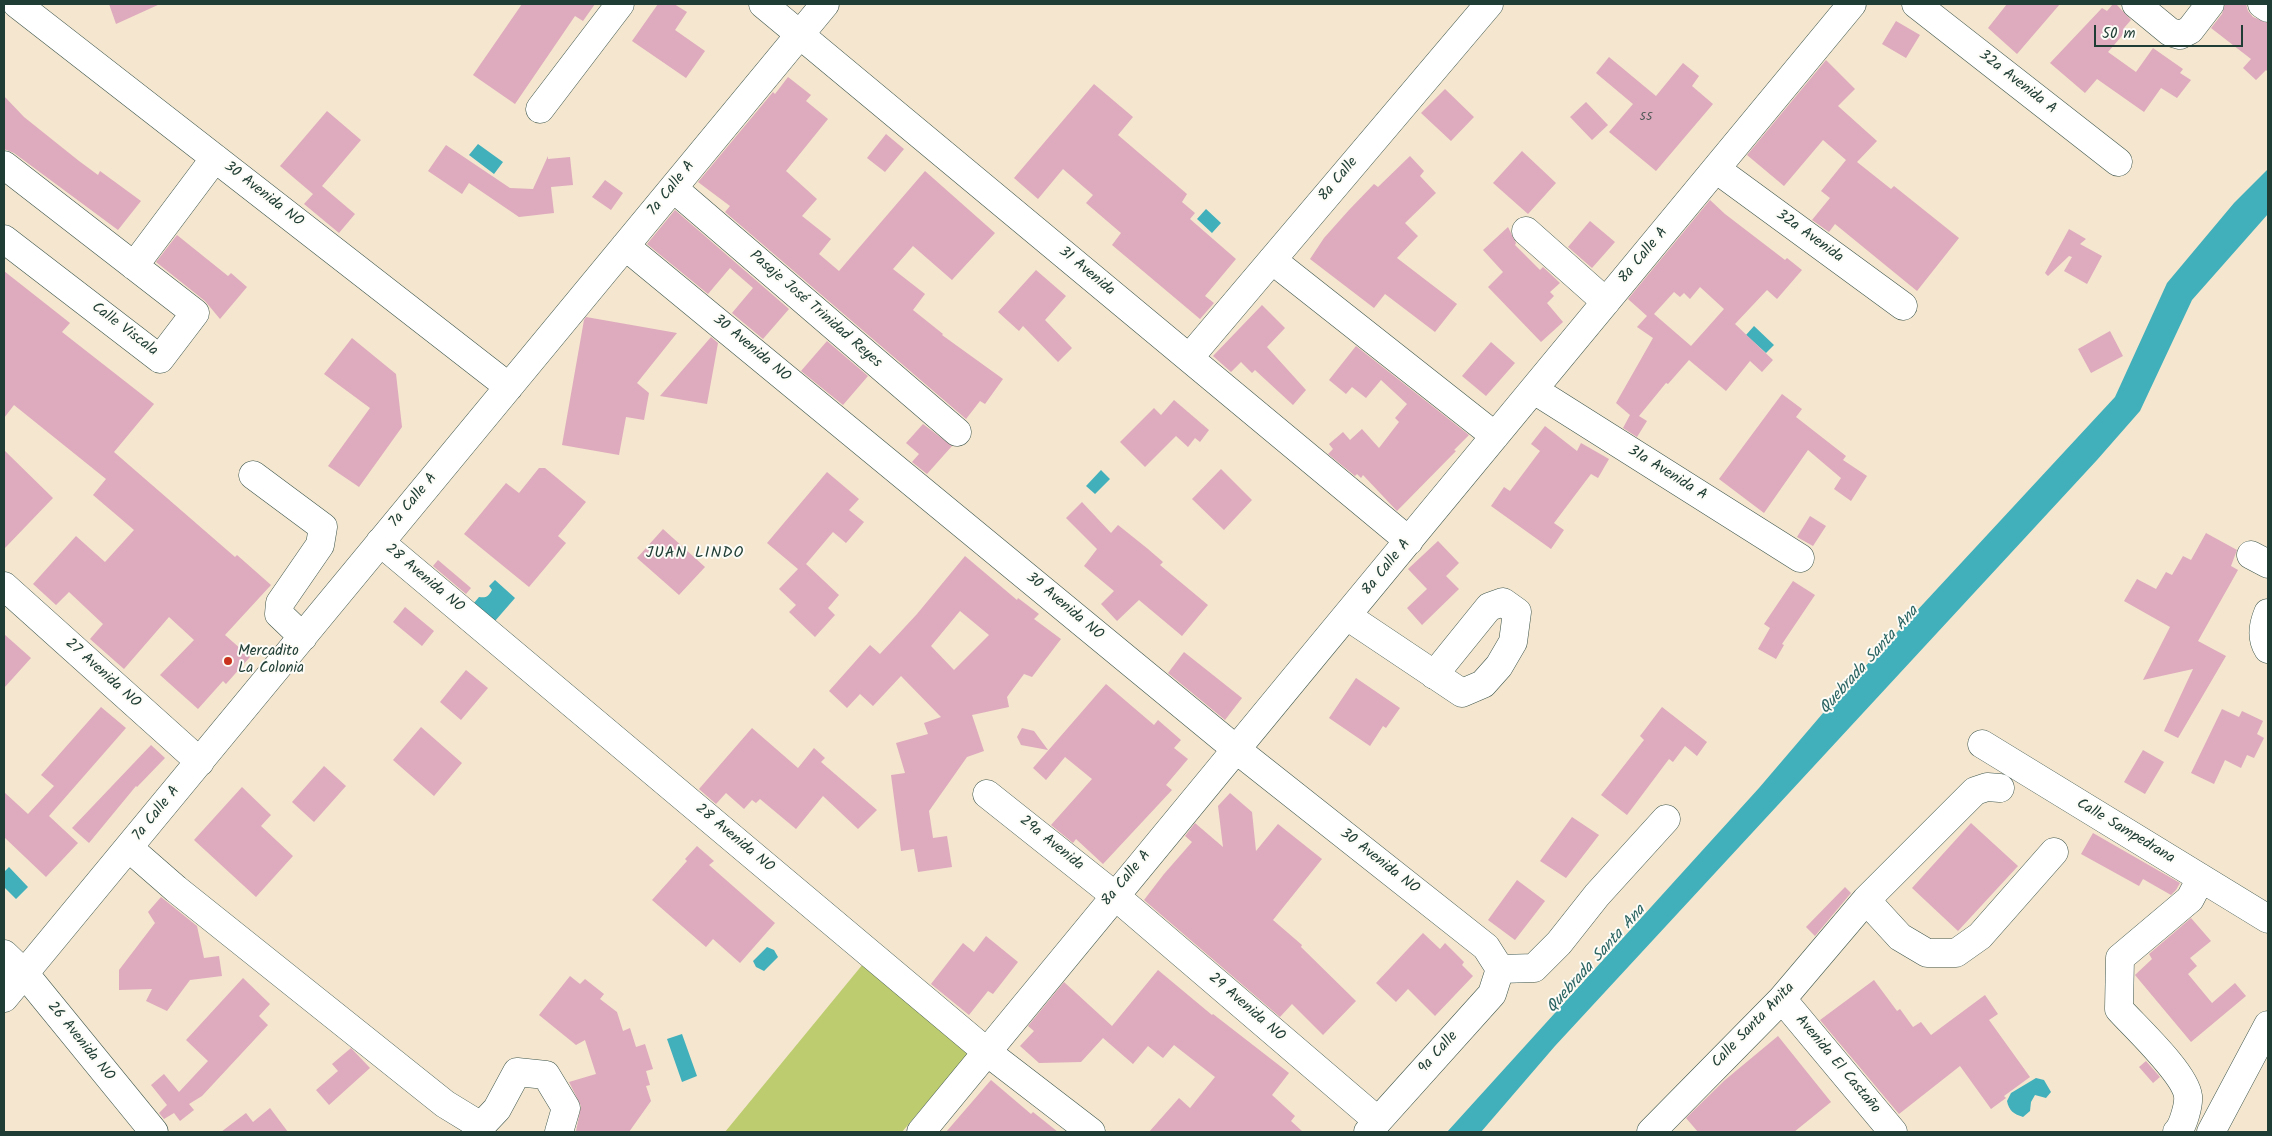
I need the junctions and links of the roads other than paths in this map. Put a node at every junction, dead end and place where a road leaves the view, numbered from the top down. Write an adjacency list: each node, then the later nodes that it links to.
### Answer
1 (17, 4): 14 (street, 30 Avenida NO)
2 (620, 4): 13 (street)
3 (763, 4): 12 (street, 31 Avenida)
4 (824, 4): 12 (street, 7a Calle A)
5 (1490, 4): 23 (street, 8a Calle)
6 (1852, 4): 17 (street, 8a Calle A)
7 (1916, 4): 15 (street, 32a Avenida A)
8 (2136, 4): 9 (street)
9 (2210, 4)
10 (2262, 4): 11 (street)
11 (2268, 8)
12 (800, 34): 18 (street, 7a Calle A); 26 (street, 31 Avenida)
13 (540, 109)
14 (208, 152): 22 (street); 27 (street, 30 Avenida NO)
15 (2118, 162)
16 (4, 166): 22 (street, Calle Viscala)
17 (1716, 169): 24 (street, 8a Calle A); 25 (street, 32a Avenida)
18 (673, 188): 21 (street, 7a Calle A); 29 (street, Pasaje José Trinidad Reyes)
19 (1526, 231): 24 (street)
20 (4, 239): 22 (street, Calle Viscala)
21 (625, 246): 27 (street, 7a Calle A); 42 (street, 30 Avenida NO)
22 (126, 260)
23 (1272, 260): 26 (street, 8a Calle); 30 (street)
24 (1606, 302): 28 (street, 8a Calle A)
25 (1903, 306)
26 (1189, 358): 32 (street, 31 Avenida)
27 (509, 387): 33 (street, 7a Calle A)
28 (1534, 390): 30 (street, 8a Calle A); 34 (street, 31a Avenida A)
29 (957, 432)
30 (1495, 436): 32 (street, 8a Calle A)
31 (253, 475): 38 (street)
32 (1409, 541): 37 (street, 8a Calle A)
33 (380, 542): 38 (street, 7a Calle A); 59 (street, 28 Avenida NO)
34 (1800, 558)
35 (4, 586): 43 (street, 27 Avenida NO)
36 (2268, 613): 39 (street)
37 (1347, 616): 40 (street); 42 (street, 8a Calle A)
38 (302, 638): 43 (street, 7a Calle A)
39 (2268, 649)
40 (1434, 674)
41 (1982, 744): 49 (street, Calle Sampedrana)
42 (1237, 750): 50 (street, 8a Calle A); 54 (street, 30 Avenida NO)
43 (200, 762): 47 (street, 7a Calle A)
44 (2000, 788): 51 (street, Calle Santa Anita)
45 (987, 794): 50 (street, 29a Avenida)
46 (1666, 819): 54 (street)
47 (129, 848): 55 (street, 7a Calle A); 62 (street)
48 (2054, 852): 51 (street)
49 (2201, 878): 52 (street, Calle Sampedrana); 67 (street)
50 (1114, 895): 59 (street, 8a Calle A); 60 (street, 29 Avenida NO)
51 (1860, 907): 57 (street, Calle Santa Anita)
52 (2268, 919)
53 (4, 954): 55 (street, 26 Avenida NO)
54 (1500, 969): 60 (street, 9a Calle)
55 (25, 974): 56 (street, 7a Calle A); 61 (street, 26 Avenida NO)
56 (4, 998)
57 (1782, 998): 65 (street, Calle Santa Anita); 66 (street, Avenida El Castaño)
58 (2268, 1025): 68 (street)
59 (987, 1052): 63 (street, 8a Calle A); 64 (street, 28 Avenida NO)
60 (1373, 1126)
61 (154, 1132)
62 (559, 1132)
63 (921, 1132)
64 (1090, 1132)
65 (1651, 1132)
66 (1893, 1132)
67 (2177, 1132)
68 (2211, 1132)

